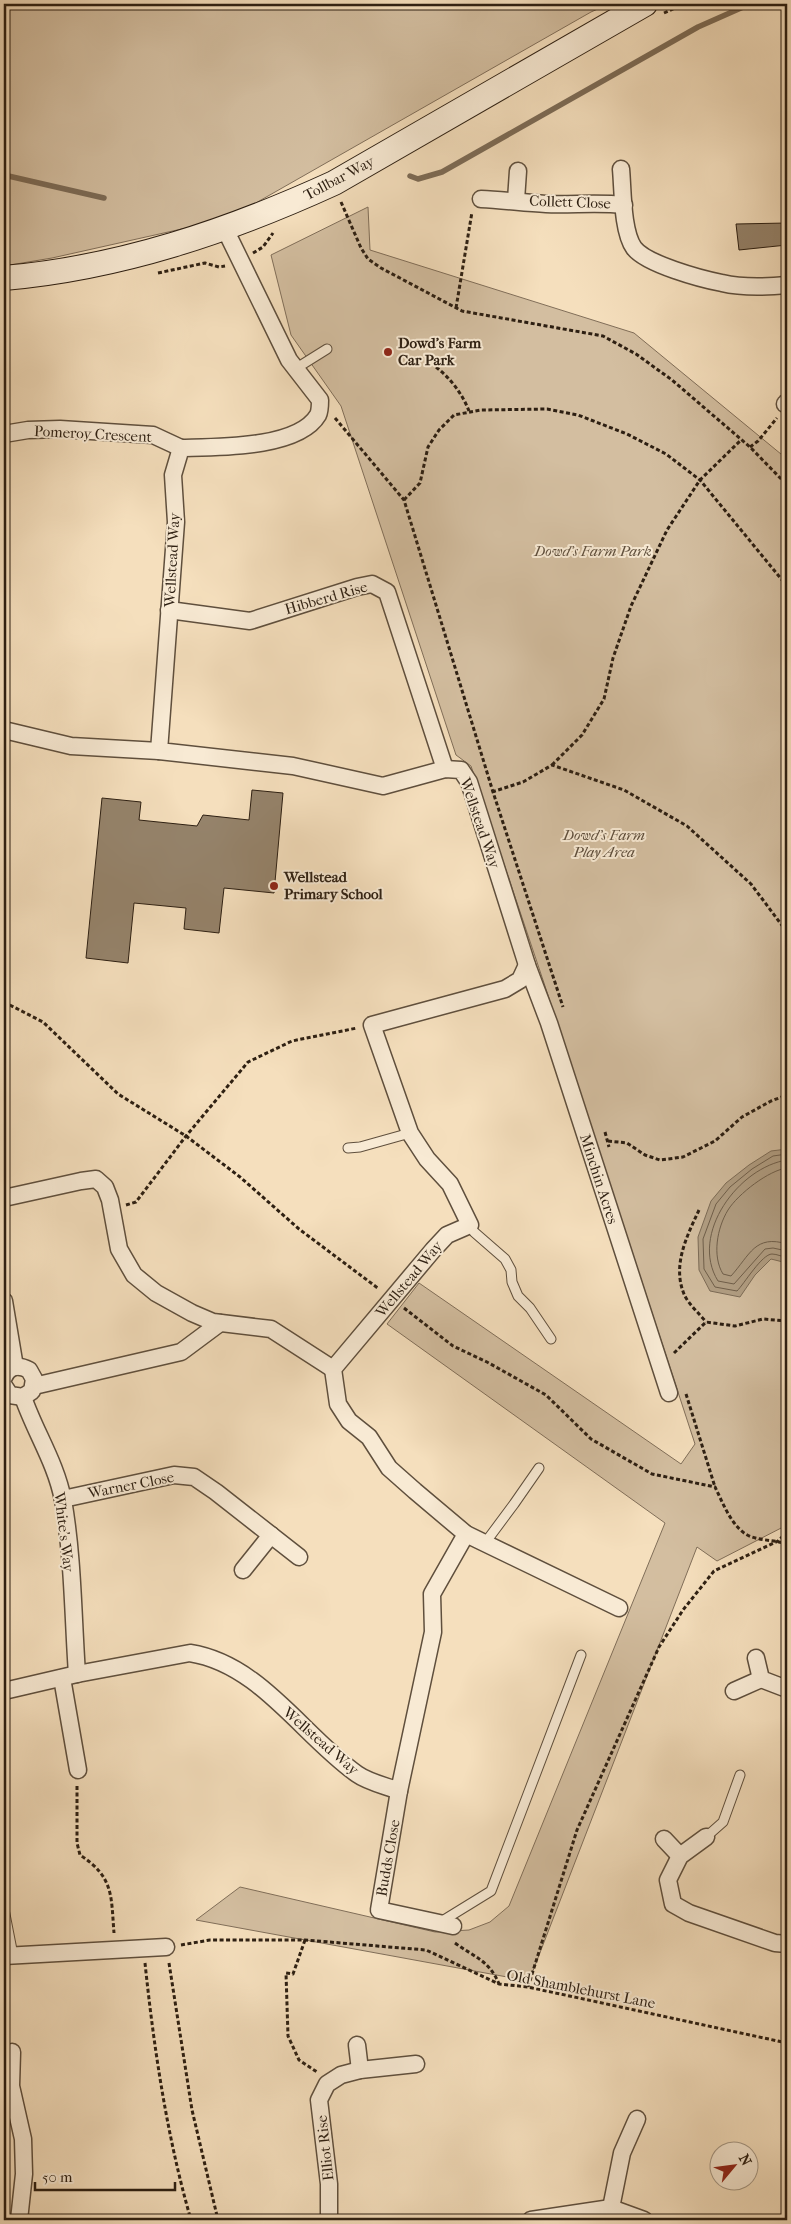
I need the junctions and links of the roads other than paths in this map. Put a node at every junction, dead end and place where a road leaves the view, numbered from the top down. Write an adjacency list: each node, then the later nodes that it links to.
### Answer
1 (645, 4): 7 (main road, Tollbar Way)
2 (621, 169): 6 (street, Collett Close)
3 (518, 171): 5 (street, Collett Close)
4 (481, 199): 5 (street, Collett Close)
5 (516, 200): 6 (street, Collett Close)
6 (624, 204): 9 (street, Collett Close)
7 (225, 229): 8 (main road, Tollbar Way); 11 (street)
8 (4, 278)
9 (787, 285)
10 (327, 349): 11 (lane)
11 (295, 369): 13 (street)
12 (4, 434): 13 (street, Pomeroy Crescent)
13 (181, 448): 14 (street, Wellstead Way)
14 (169, 610): 16 (street, Wellstead Way); 17 (street, Hibberd Rise)
15 (4, 730): 16 (street)
16 (159, 751): 17 (street, Wellstead Way)
17 (445, 769): 18 (street, Wellstead Way)
18 (526, 965): 19 (street); 29 (street, Minchin Acres)
19 (410, 1133): 20 (lane); 22 (street)
20 (348, 1148)
21 (4, 1198): 24 (street)
22 (470, 1225): 25 (lane); 26 (street, Wellstead Way)
23 (4, 1301): 27 (street)
24 (220, 1323): 26 (street); 28 (street)
25 (551, 1339)
26 (334, 1369): 32 (street)
27 (6, 1383): 28 (street); 28 (street, White's Way)
28 (28, 1392): 31 (street, White's Way)
29 (669, 1394)
30 (539, 1468): 34 (lane)
31 (62, 1499): 33 (street, Warner Close); 40 (street, White's Way)
32 (466, 1534): 34 (street); 47 (street)
33 (271, 1535): 35 (street, Warner Close); 36 (street)
34 (484, 1543): 37 (street)
35 (299, 1557)
36 (243, 1570)
37 (619, 1608)
38 (581, 1654): 52 (lane)
39 (756, 1658): 41 (street)
40 (70, 1676): 43 (street, Wellstead Way); 45 (street, White's Way); 47 (street, Wellstead Way)
41 (760, 1679): 42 (street); 44 (street)
42 (787, 1689)
43 (4, 1691)
44 (734, 1691)
45 (78, 1770)
46 (740, 1775): 48 (lane)
47 (399, 1791): 52 (street, Budds Close)
48 (706, 1837): 50 (street)
49 (664, 1838): 50 (street)
50 (680, 1856): 53 (street)
51 (4, 1909): 55 (lane)
52 (446, 1925)
53 (787, 1944)
54 (166, 1947): 55 (street)
55 (8, 1955)
56 (357, 2045): 59 (street)
57 (12, 2052): 62 (street)
58 (416, 2064): 59 (street)
59 (360, 2070): 63 (street, Elliot Rise)
60 (637, 2119): 61 (street)
61 (611, 2208): 64 (street); 65 (street)
62 (19, 2220)
63 (329, 2220)
64 (531, 2220)
65 (644, 2220)

